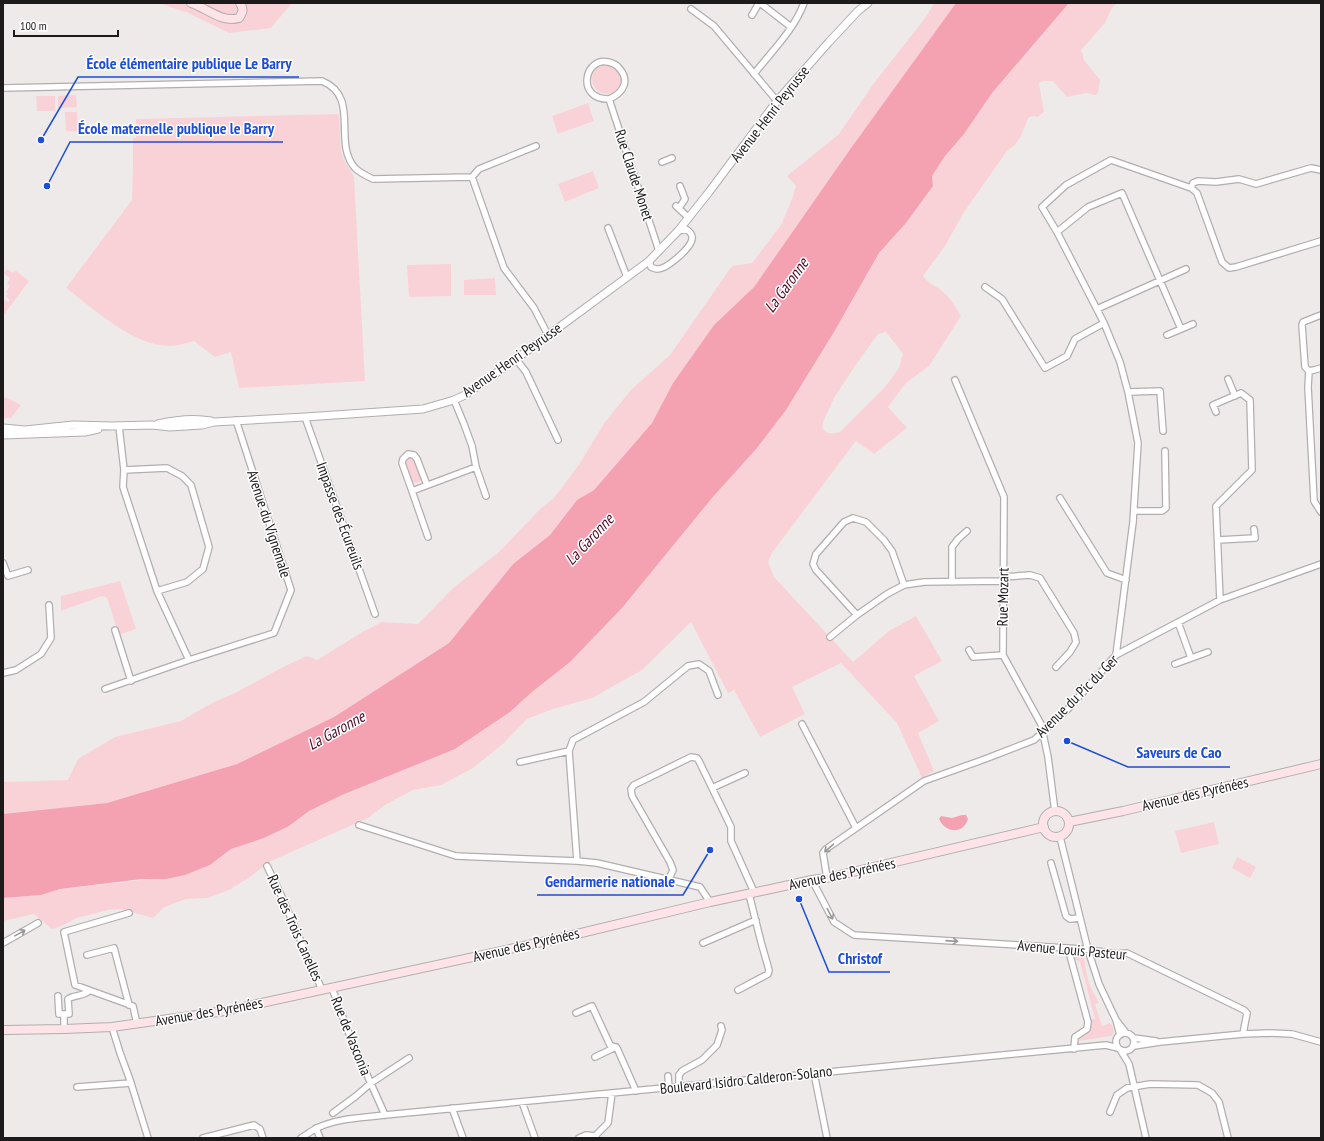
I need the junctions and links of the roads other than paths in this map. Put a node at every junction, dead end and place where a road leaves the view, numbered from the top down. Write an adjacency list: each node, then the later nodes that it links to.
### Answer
1 (191, 3): 2 (main road)
2 (240, 3)
3 (760, 3): 7 (street); 8 (street)
4 (804, 3): 8 (street)
5 (868, 3): 12 (street, Avenue Henri Peyrusse)
6 (691, 9): 9 (street)
7 (752, 15)
8 (791, 27): 9 (street)
9 (754, 74): 12 (street)
10 (3, 88): 17 (street)
11 (609, 99): 11 (street); 25 (street, Rue Claude Monet)
12 (777, 101): 20 (street, Avenue Henri Peyrusse)
13 (536, 146): 17 (street)
14 (672, 158): 15 (street)
15 (662, 162)
16 (1321, 170): 19 (street)
17 (472, 177): 36 (street)
18 (680, 186): 20 (street)
19 (1191, 188): 23 (street); 24 (street)
20 (689, 218): 22 (street, Avenue Henri Peyrusse)
21 (608, 228): 28 (street)
22 (678, 231): 25 (street, Avenue Henri Peyrusse); 26 (street)
23 (1057, 232): 29 (street); 31 (street)
24 (1321, 241)
25 (659, 251): 26 (street, Avenue Henri Peyrusse)
26 (649, 261): 28 (street, Avenue Henri Peyrusse)
27 (1186, 269): 29 (street)
28 (627, 277): 36 (street, Avenue Henri Peyrusse)
29 (1160, 281): 31 (street); 35 (street)
30 (985, 287): 33 (street)
31 (1098, 309): 33 (street)
32 (1321, 314): 40 (street)
33 (1104, 323): 43 (street)
34 (1193, 324): 35 (street)
35 (1180, 329): 37 (street)
36 (548, 335): 38 (street, Avenue Henri Peyrusse)
37 (1167, 335)
38 (516, 359): 45 (street, Avenue Henri Peyrusse); 53 (street)
39 (1321, 368): 40 (street)
40 (1309, 371): 62 (street)
41 (1228, 379): 44 (street)
42 (955, 380): 70 (street, Rue Mozart)
43 (1128, 392): 51 (street); 61 (street)
44 (1235, 396): 46 (street); 66 (street)
45 (454, 400): 47 (street, Avenue Henri Peyrusse); 55 (street)
46 (1216, 412)
47 (305, 417): 48 (street, Avenue Henri Peyrusse); 77 (street, Impasse des Écureuils)
48 (236, 420): 49 (street, Avenue Henri Peyrusse); 87 (street, Avenue du Vignemale)
49 (116, 426): 50 (street, Avenue Henri Peyrusse); 52 (street, Avenue Henri Peyrusse); 56 (street)
50 (3, 428)
51 (1163, 431)
52 (3, 435)
53 (558, 440)
54 (1165, 451): 61 (street)
55 (476, 467): 57 (street); 59 (street)
56 (124, 470): 74 (street); 74 (street)
57 (427, 485): 58 (street); 58 (street)
58 (412, 491): 65 (street)
59 (486, 496)
60 (1060, 498): 71 (street)
61 (1134, 511): 71 (street)
62 (1321, 512)
63 (1254, 529): 66 (street)
64 (967, 531): 72 (street)
65 (428, 537)
66 (1218, 540): 75 (street)
67 (3, 563): 69 (street)
68 (1321, 564): 75 (street, Avenue du Pic du Ger)
69 (28, 570)
70 (1004, 579): 72 (street); 84 (street, Rue Mozart); 89 (street)
71 (1126, 580): 85 (street)
72 (952, 582): 73 (street)
73 (904, 585): 78 (street); 78 (street)
74 (157, 591): 87 (street)
75 (1220, 600): 79 (street, Avenue du Pic du Ger)
76 (49, 605): 90 (street)
77 (375, 614)
78 (857, 615): 81 (street)
79 (1178, 622): 85 (street, Avenue du Pic du Ger); 86 (street)
80 (114, 630): 91 (street)
81 (830, 637)
82 (969, 650): 84 (street)
83 (1208, 652): 86 (street)
84 (1003, 655): 95 (street, Rue Mozart)
85 (1116, 655): 95 (street, Avenue du Pic du Ger)
86 (1191, 658): 88 (street)
87 (189, 660): 91 (street, Avenue du Vignemale)
88 (1175, 664)
89 (1056, 667)
90 (3, 673)
91 (131, 681): 92 (street, Avenue du Vignemale)
92 (105, 689)
93 (718, 695): 96 (street)
94 (802, 724): 105 (street)
95 (1042, 733): 101 (street, Rue Mozart); 105 (street, Avenue du Pic du Ger)
96 (569, 751): 97 (street); 107 (street)
97 (520, 762)
98 (1321, 764): 102 (main road, Avenue des Pyrénées)
99 (745, 773): 100 (street)
100 (712, 788): 111 (street); 113 (street)
101 (1055, 812): 102 (main road); 104 (main road)
102 (1069, 822): 106 (main road)
103 (359, 824): 107 (street)
104 (1044, 827): 106 (main road); 110 (main road, Avenue des Pyrénées)
105 (856, 828): 110 (street, Avenue du Pic du Ger, one-way to 110)
106 (1060, 836): 116 (street)
107 (577, 860): 111 (street)
108 (1051, 863): 116 (street)
109 (267, 866): 125 (street, Rue des Trois Canelles)
110 (827, 878): 112 (main road, Avenue des Pyrénées)
111 (670, 879): 114 (street)
112 (812, 880): 113 (main road, Avenue des Pyrénées); 121 (street, Avenue Louis Pasteur, one-way to 121)
113 (751, 893): 114 (main road, Avenue des Pyrénées); 117 (street)
114 (710, 902): 124 (main road, Avenue des Pyrénées)
115 (129, 913): 127 (street)
116 (1079, 918): 122 (street)
117 (756, 920): 120 (street); 126 (street)
118 (38, 923): 119 (street, one-way to 118)
119 (3, 943)
120 (704, 943)
121 (1068, 948): 122 (street, Avenue Louis Pasteur); 145 (street)
122 (1088, 950): 137 (street, Avenue Louis Pasteur); 138 (street)
123 (88, 955): 129 (street)
124 (332, 988): 125 (main road, Avenue des Pyrénées); 153 (street, Rue de Vasconia)
125 (322, 990): 132 (main road, Avenue des Pyrénées)
126 (738, 990)
127 (89, 991): 129 (street); 131 (street)
128 (58, 996): 131 (street)
129 (129, 1005): 132 (street)
130 (576, 1012): 143 (street)
131 (64, 1014): 135 (street)
132 (137, 1024): 134 (main road, Avenue des Pyrénées)
133 (721, 1026): 156 (street)
134 (112, 1027): 135 (main road, Avenue des Pyrénées); 152 (street)
135 (64, 1029): 136 (main road, Avenue des Pyrénées)
136 (3, 1030)
137 (1243, 1034): 140 (street); 141 (street)
138 (1120, 1036): 139 (street); 142 (street, Boulevard Isidro Calderon-Solano); 146 (street)
139 (1134, 1038): 140 (street); 144 (street)
140 (1160, 1042): 144 (street)
141 (1321, 1042)
142 (1106, 1045): 145 (street, Boulevard Isidro Calderon-Solano); 146 (street, Boulevard Isidro Calderon-Solano)
143 (616, 1047): 147 (street); 158 (street)
144 (1132, 1048): 146 (street); 149 (street)
145 (1074, 1049): 150 (street, Boulevard Isidro Calderon-Solano)
146 (1120, 1050): 149 (street)
147 (595, 1057)
148 (409, 1058): 153 (street, Rue de Vasconia)
149 (1129, 1064): 154 (street)
150 (814, 1074): 156 (street, Boulevard Isidro Calderon-Solano); 175 (street)
151 (668, 1076): 157 (street)
152 (131, 1083): 155 (street); 167 (street)
153 (370, 1083): 163 (street, Rue de Vasconia); 164 (street, Rue de Vasconia)
154 (1134, 1086): 162 (street); 176 (street); 177 (street)
155 (77, 1087)
156 (679, 1087): 157 (street, Boulevard Isidro Calderon-Solano)
157 (669, 1088): 158 (street, Boulevard Isidro Calderon-Solano)
158 (636, 1091): 159 (street, Boulevard Isidro Calderon-Solano)
159 (612, 1093): 160 (street, Boulevard Isidro Calderon-Solano); 166 (street)
160 (522, 1102): 161 (street, Boulevard Isidro Calderon-Solano); 173 (street)
161 (452, 1108): 164 (street, Boulevard Isidro Calderon-Solano); 172 (street)
162 (1110, 1112)
163 (333, 1113)
164 (385, 1115): 165 (street)
165 (316, 1128): 170 (street); 171 (street)
166 (595, 1137): 174 (street)
167 (148, 1138)
168 (203, 1138): 169 (street)
169 (263, 1138)
170 (301, 1138)
171 (320, 1138)
172 (463, 1138)
173 (535, 1138)
174 (579, 1138)
175 (827, 1138)
176 (1146, 1138)
177 (1228, 1138)

